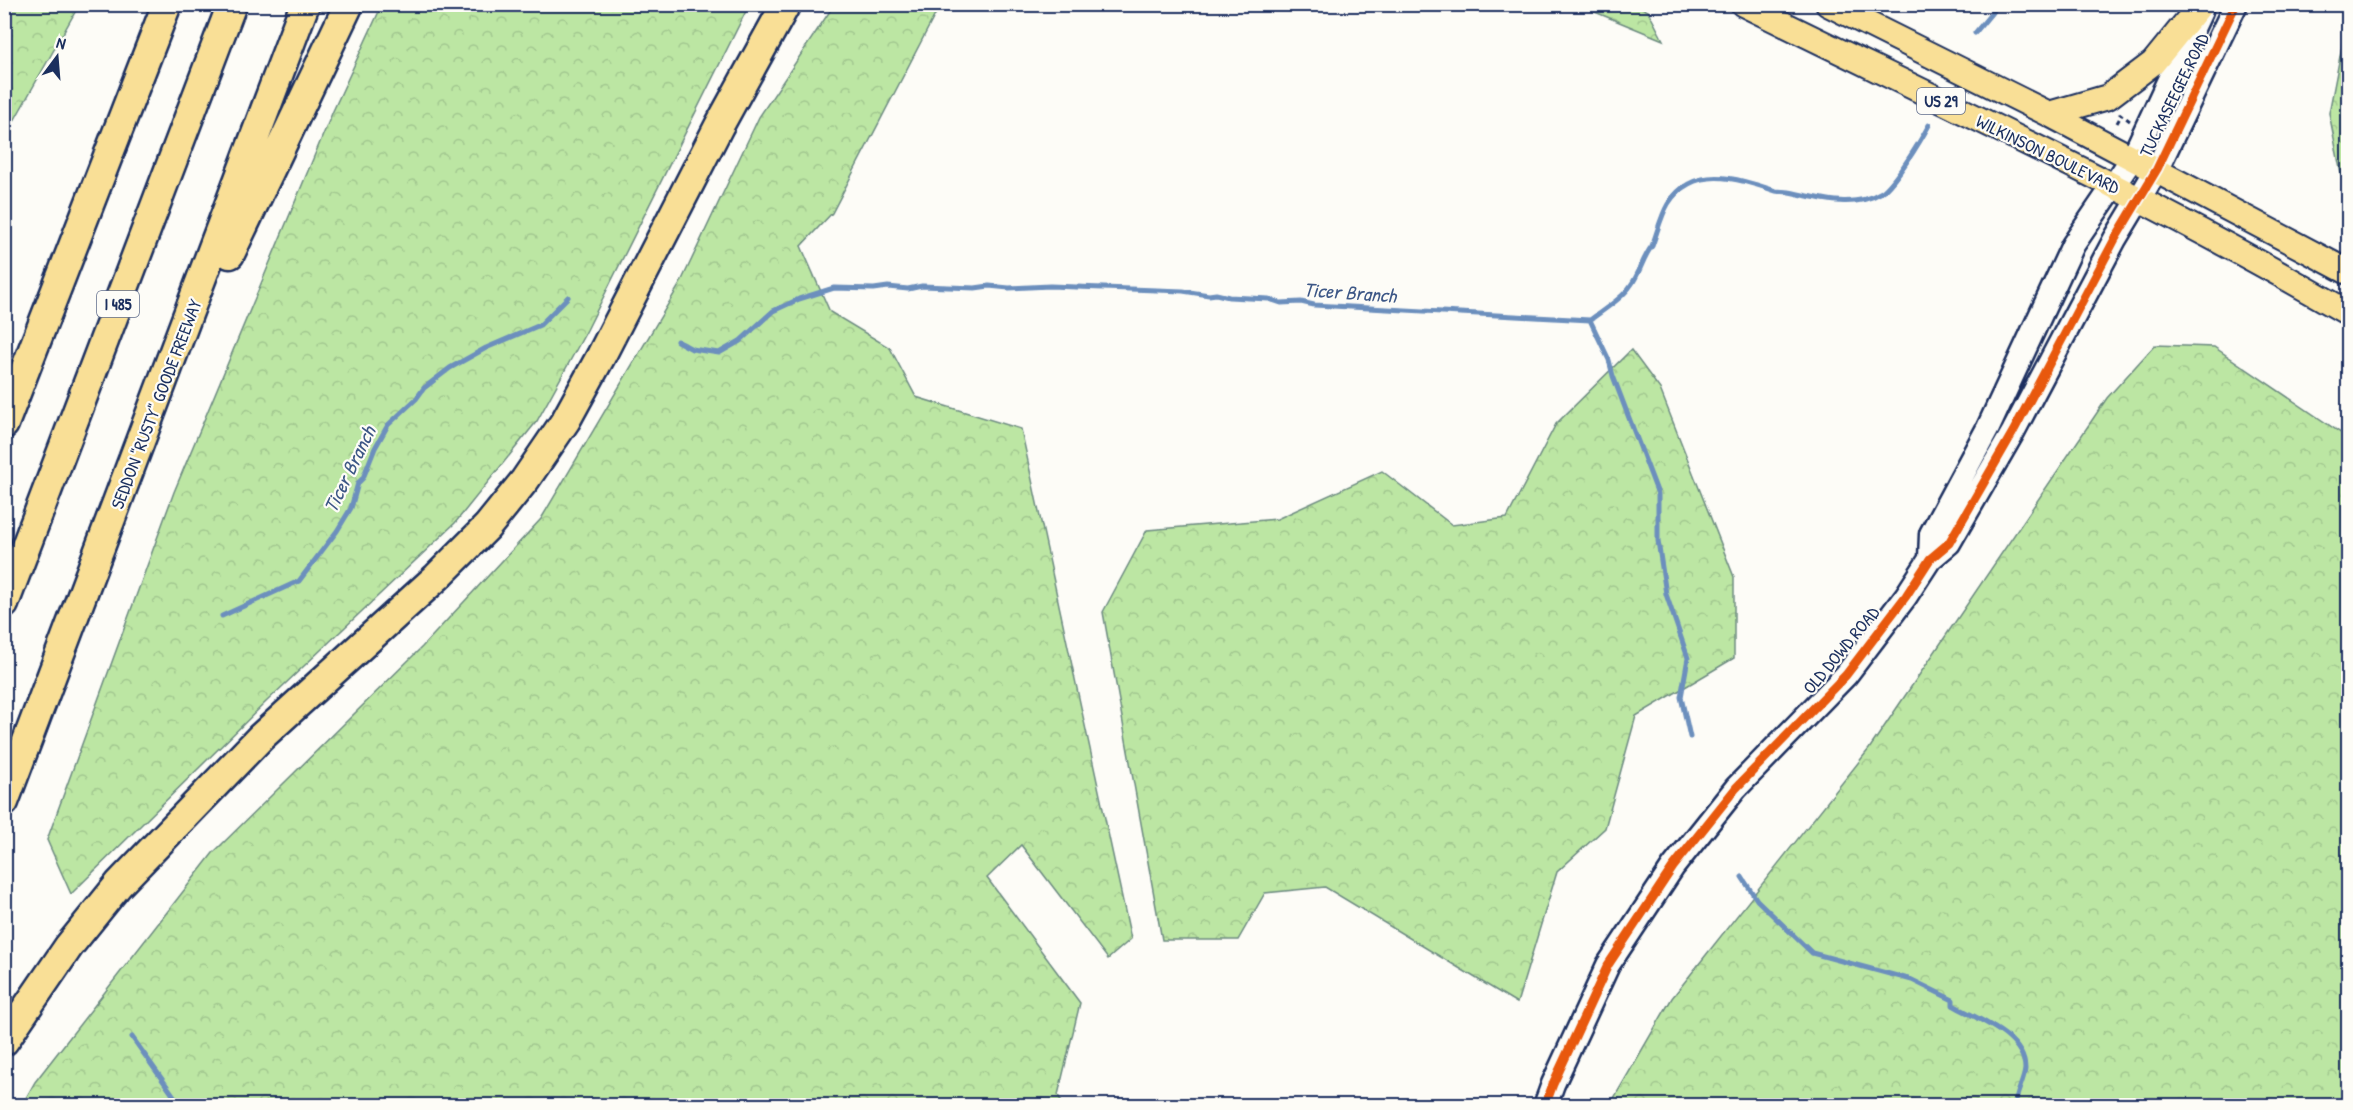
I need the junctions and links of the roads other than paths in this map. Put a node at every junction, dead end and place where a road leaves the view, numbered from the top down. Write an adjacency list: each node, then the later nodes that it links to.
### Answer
1 (166, 4): 18 (highway)
2 (232, 4): 20 (highway, I 485)
3 (305, 4): 17 (highway, SEDDON "RUSTY" GOODE FREEWAY)
4 (349, 4): 17 (highway)
5 (786, 4): 22 (highway)
6 (1743, 4): 13 (main road, WILKINSON BOULEVARD / US 29)
7 (1828, 4): 10 (main road, WILKINSON BOULEVARD / US 29)
8 (2203, 4): 10 (main road); 11 (street, TUCKASEEGEE ROAD)
9 (2236, 4): 12 (street, TUCKASEEGEE ROAD)
10 (2049, 114): 11 (main road, WILKINSON BOULEVARD / US 29)
11 (2133, 157): 12 (main road, WILKINSON BOULEVARD / US 29); 13 (street, TUCKASEEGEE ROAD)
12 (2157, 169): 14 (street, TUCKASEEGEE ROAD); 15 (main road, WILKINSON BOULEVARD / US 29)
13 (2115, 185): 14 (main road, WILKINSON BOULEVARD / US 29); 19 (street, OLD DOWD ROAD)
14 (2139, 198): 16 (main road, WILKINSON BOULEVARD / US 29); 19 (street, OLD DOWD ROAD)
15 (2349, 272)
16 (2349, 313)
17 (151, 418): 21 (highway, SEDDON "RUSTY" GOODE FREEWAY)
18 (4, 424)
19 (1930, 559): 23 (street, OLD DOWD ROAD)
20 (4, 604)
21 (4, 802)
22 (4, 1041)
23 (1545, 1106)

